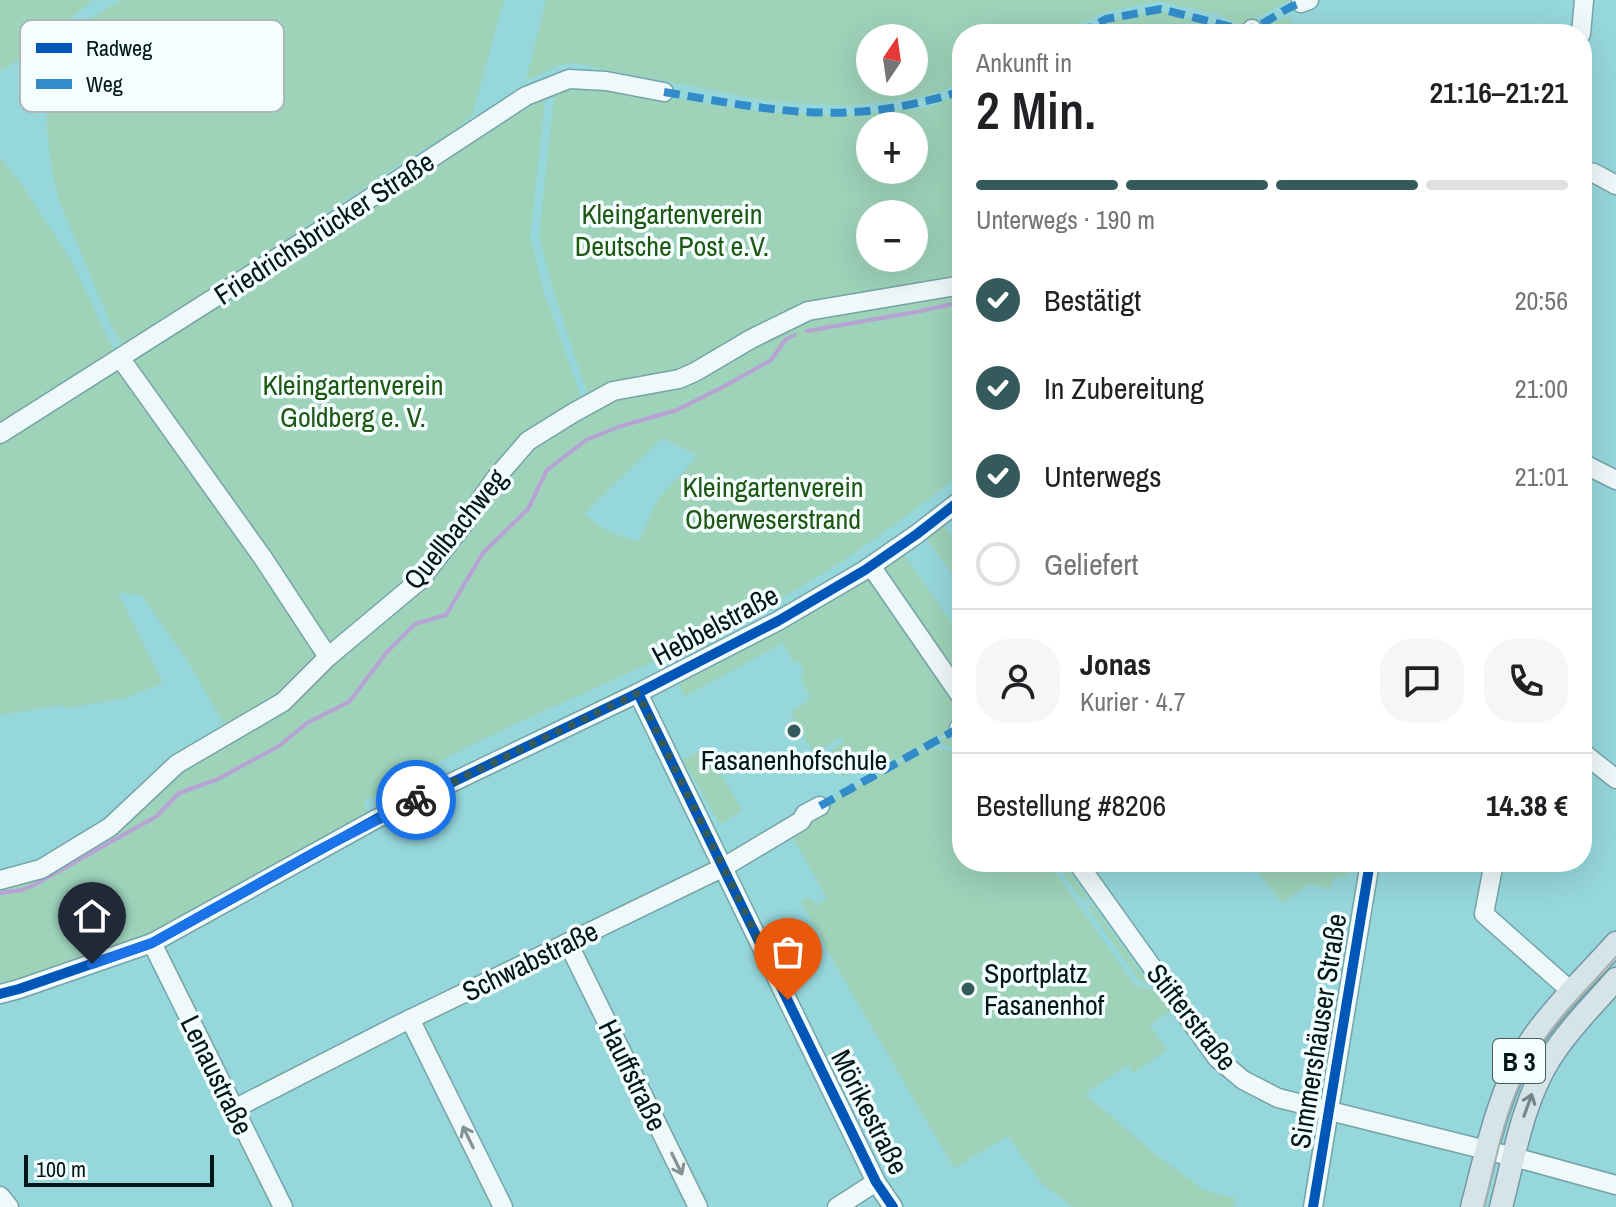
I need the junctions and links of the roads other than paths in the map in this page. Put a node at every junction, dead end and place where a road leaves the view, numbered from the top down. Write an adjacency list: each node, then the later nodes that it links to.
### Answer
1 (1584, 0): 2 (street)
2 (1582, 24)
3 (664, 92): 7 (street, Friedrichsbrücker Straße)
4 (1592, 173): 5 (street)
5 (1616, 185)
6 (952, 287): 13 (street, Quellbachweg)
7 (121, 359): 8 (street, Friedrichsbrücker Straße); 13 (street)
8 (0, 434)
9 (1592, 468): 10 (street)
10 (1616, 480)
11 (952, 507): 12 (street, Hebbelstraße)
12 (871, 566): 14 (street); 15 (street, Hebbelstraße)
13 (328, 657): 23 (street, Quellbachweg)
14 (952, 683)
15 (638, 693): 19 (street, Mörikestraße); 24 (street, Hebbelstraße)
16 (1592, 760): 17 (street)
17 (1616, 779)
18 (820, 806): 19 (street, Schwabstraße)
19 (724, 867): 25 (street, Schwabstraße); 35 (street, Mörikestraße)
20 (1084, 872): 32 (street, Stifterstraße)
21 (1368, 872): 32 (street, Simmershäuser Straße)
22 (1492, 872): 28 (street)
23 (0, 880)
24 (152, 943): 29 (street, Hebbelstraße); 31 (street, Lenaustraße)
25 (568, 943): 30 (street, Schwabstraße); 41 (street, Hauffstraße, one-way to 41)
26 (1616, 943): 28 (main road, B 3)
27 (1616, 979): 34 (main road, B 3, one-way to 27)
28 (1572, 992): 33 (main road, B 3)
29 (0, 994)
30 (410, 1019): 31 (street, Schwabstraße); 40 (street, one-way to 30)
31 (234, 1109): 39 (street, Lenaustraße)
32 (1329, 1111): 33 (street, Stifterstraße); 44 (street, Simmershäuser Straße)
33 (1488, 1151): 34 (street, Stifterstraße); 45 (main road, B 3)
34 (1514, 1157): 36 (street, Stifterstraße); 46 (main road, B 3)
35 (876, 1182): 42 (street, Mörikestraße); 43 (street, Mörikestraße)
36 (1616, 1185)
37 (0, 1196): 38 (street)
38 (9, 1207)
39 (283, 1207)
40 (503, 1207)
41 (698, 1207)
42 (837, 1207)
43 (893, 1207)
44 (1313, 1207)
45 (1472, 1207)
46 (1501, 1207)

